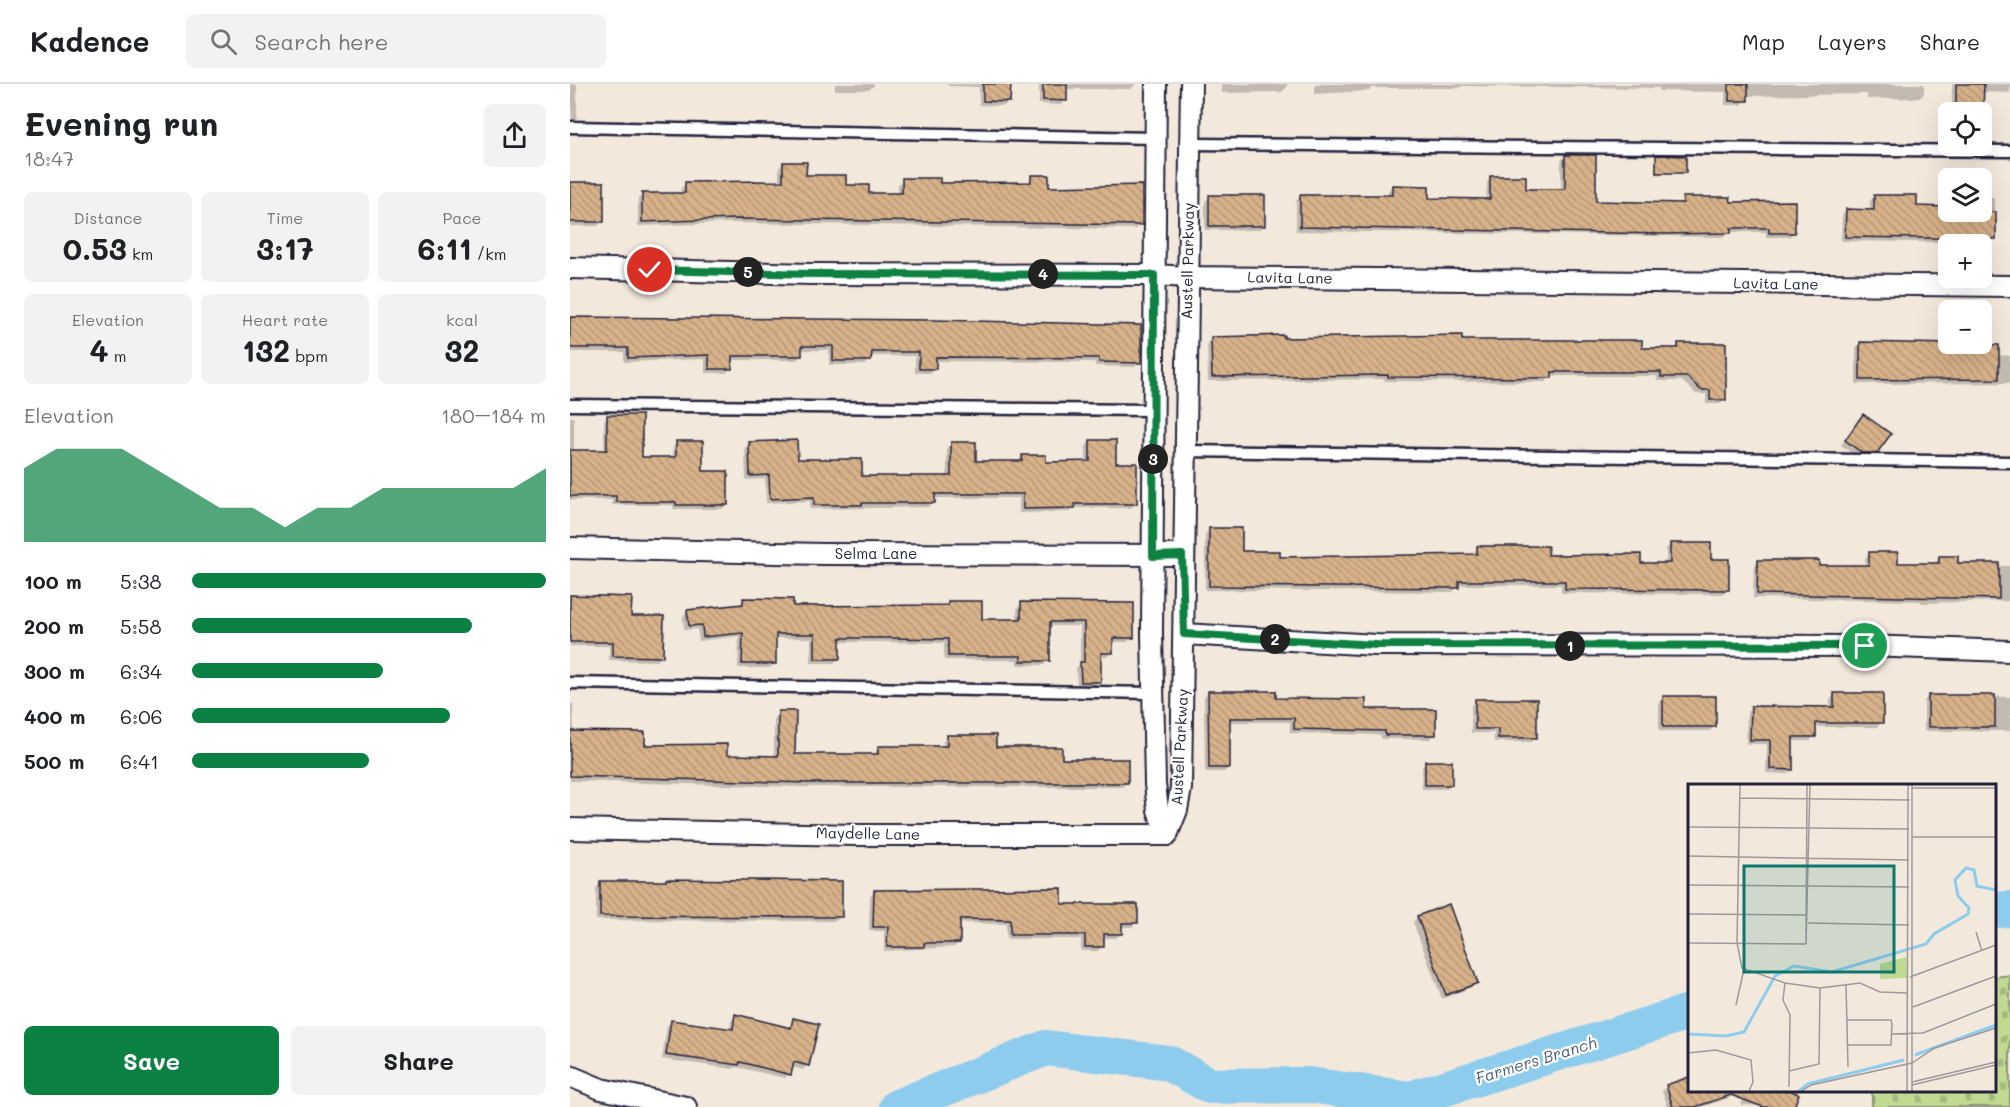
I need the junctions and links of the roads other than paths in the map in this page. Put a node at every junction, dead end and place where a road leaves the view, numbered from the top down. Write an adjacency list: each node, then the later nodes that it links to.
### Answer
1 (1156, 84): 4 (street, Austell Parkway)
2 (1191, 84): 5 (street, Austell Parkway)
3 (570, 127): 4 (lane)
4 (1155, 138): 8 (street, Austell Parkway)
5 (1190, 144): 6 (lane); 9 (street, Austell Parkway)
6 (2010, 151)
7 (570, 268): 8 (street, Lavita Lane)
8 (1154, 275): 9 (street, Lavita Lane); 12 (street, Austell Parkway)
9 (1188, 277): 10 (street, Lavita Lane); 13 (street, Austell Parkway)
10 (2010, 286)
11 (570, 405): 12 (lane)
12 (1153, 410): 17 (street, Austell Parkway)
13 (1184, 452): 14 (lane); 16 (street, Austell Parkway)
14 (2010, 462)
15 (570, 548): 17 (street, Selma Lane)
16 (1182, 555): 17 (street, Selma Lane); 18 (street, Austell Parkway)
17 (1153, 556): 21 (street, Austell Parkway)
18 (1184, 634): 19 (street); 23 (street, Austell Parkway)
19 (2010, 651)
20 (570, 683): 21 (lane)
21 (1154, 693): 23 (street, Austell Parkway)
22 (570, 829): 23 (street, Maydelle Lane)
23 (1167, 835)
24 (570, 1076): 25 (street)
25 (686, 1107)

